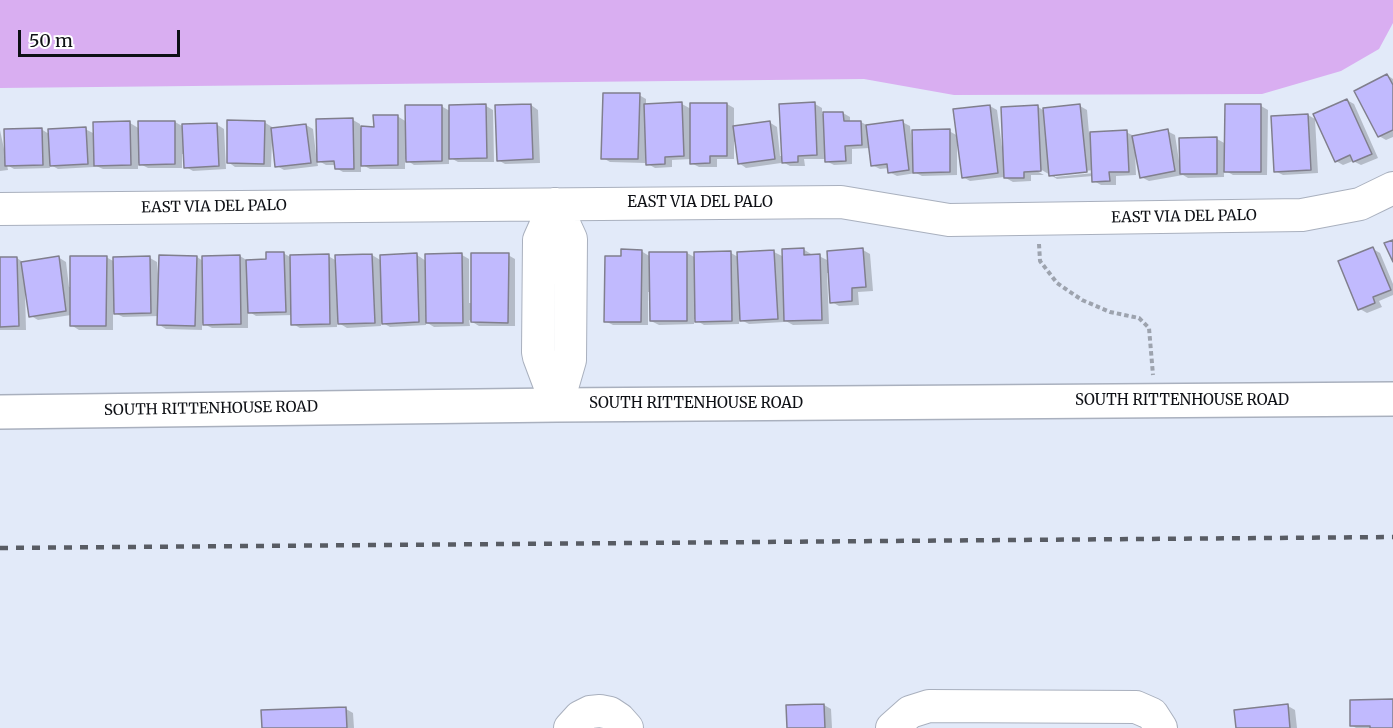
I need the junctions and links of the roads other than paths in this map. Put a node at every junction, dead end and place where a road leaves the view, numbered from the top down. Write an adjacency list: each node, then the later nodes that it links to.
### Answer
1 (1393, 188): 2 (street, EAST VIA DEL PALO)
2 (555, 204): 3 (street, EAST VIA DEL PALO); 5 (street)
3 (0, 209)
4 (1393, 399): 5 (main road, SOUTH RITTENHOUSE ROAD)
5 (557, 405): 6 (main road, SOUTH RITTENHOUSE ROAD)
6 (0, 412)
7 (570, 728): 8 (street)
8 (627, 728)
9 (892, 728): 10 (street)
10 (1161, 728)

